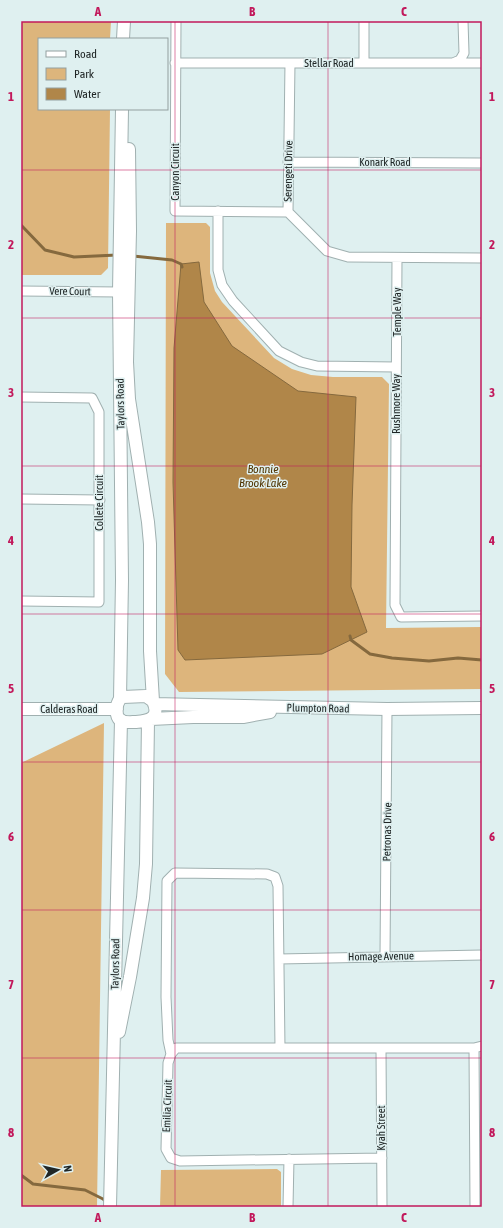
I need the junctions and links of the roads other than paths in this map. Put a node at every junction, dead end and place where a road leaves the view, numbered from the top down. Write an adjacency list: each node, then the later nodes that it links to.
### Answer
1 (124, 21): 5 (street)
2 (176, 21): 7 (street, Canyon Circuit)
3 (463, 21): 9 (street)
4 (364, 25): 8 (street)
5 (123, 38)
6 (290, 62): 7 (street, Stellar Road); 8 (street, Stellar Road); 13 (street, Serengeti Drive)
7 (175, 63): 15 (street, Canyon Circuit)
8 (364, 63): 9 (street, Stellar Road)
9 (452, 63): 10 (street, Stellar Road)
10 (482, 63)
11 (122, 110): 12 (street, Taylors Road)
12 (122, 132): 20 (street, Taylors Road); 27 (street)
13 (288, 162): 14 (street, Konark Road); 16 (street, Serengeti Drive)
14 (482, 163)
15 (218, 212): 16 (street, Canyon Circuit); 21 (street, Rushmore Way)
16 (288, 212): 17 (street, Serengeti Drive)
17 (397, 258): 18 (street, Serengeti Drive); 21 (street, Temple Way)
18 (482, 258)
19 (21, 291): 20 (street, Vere Court)
20 (119, 292): 31 (street, Taylors Road)
21 (396, 367): 26 (street, Rushmore Way)
22 (21, 397): 24 (street, Collete Circuit)
23 (21, 499): 24 (street)
24 (100, 500): 25 (street, Collete Circuit)
25 (21, 601)
26 (482, 616)
27 (154, 702): 28 (street, Plumpton Road); 31 (street); 33 (street)
28 (292, 707): 32 (street, Plumpton Road); 33 (street)
29 (482, 708): 32 (street, Plumpton Road)
30 (21, 709): 31 (street, Calderas Road)
31 (119, 709): 33 (street); 40 (street, Taylors Road)
32 (387, 709): 35 (street, Petronas Drive)
33 (149, 720): 40 (street)
34 (482, 955): 35 (street, Homage Avenue)
35 (385, 956): 36 (street, Homage Avenue)
36 (279, 959): 38 (street); 41 (street)
37 (478, 1047): 39 (street); 42 (street)
38 (280, 1048): 39 (street); 41 (street)
39 (381, 1048): 43 (street, Kyah Street)
40 (113, 1052): 45 (street, Taylors Road)
41 (171, 1054): 44 (street, Emilia Circuit)
42 (478, 1141): 48 (street)
43 (382, 1158): 44 (street, Emilia Circuit); 47 (street, Kyah Street)
44 (289, 1159): 46 (street)
45 (110, 1207)
46 (288, 1207)
47 (382, 1207)
48 (475, 1207)

